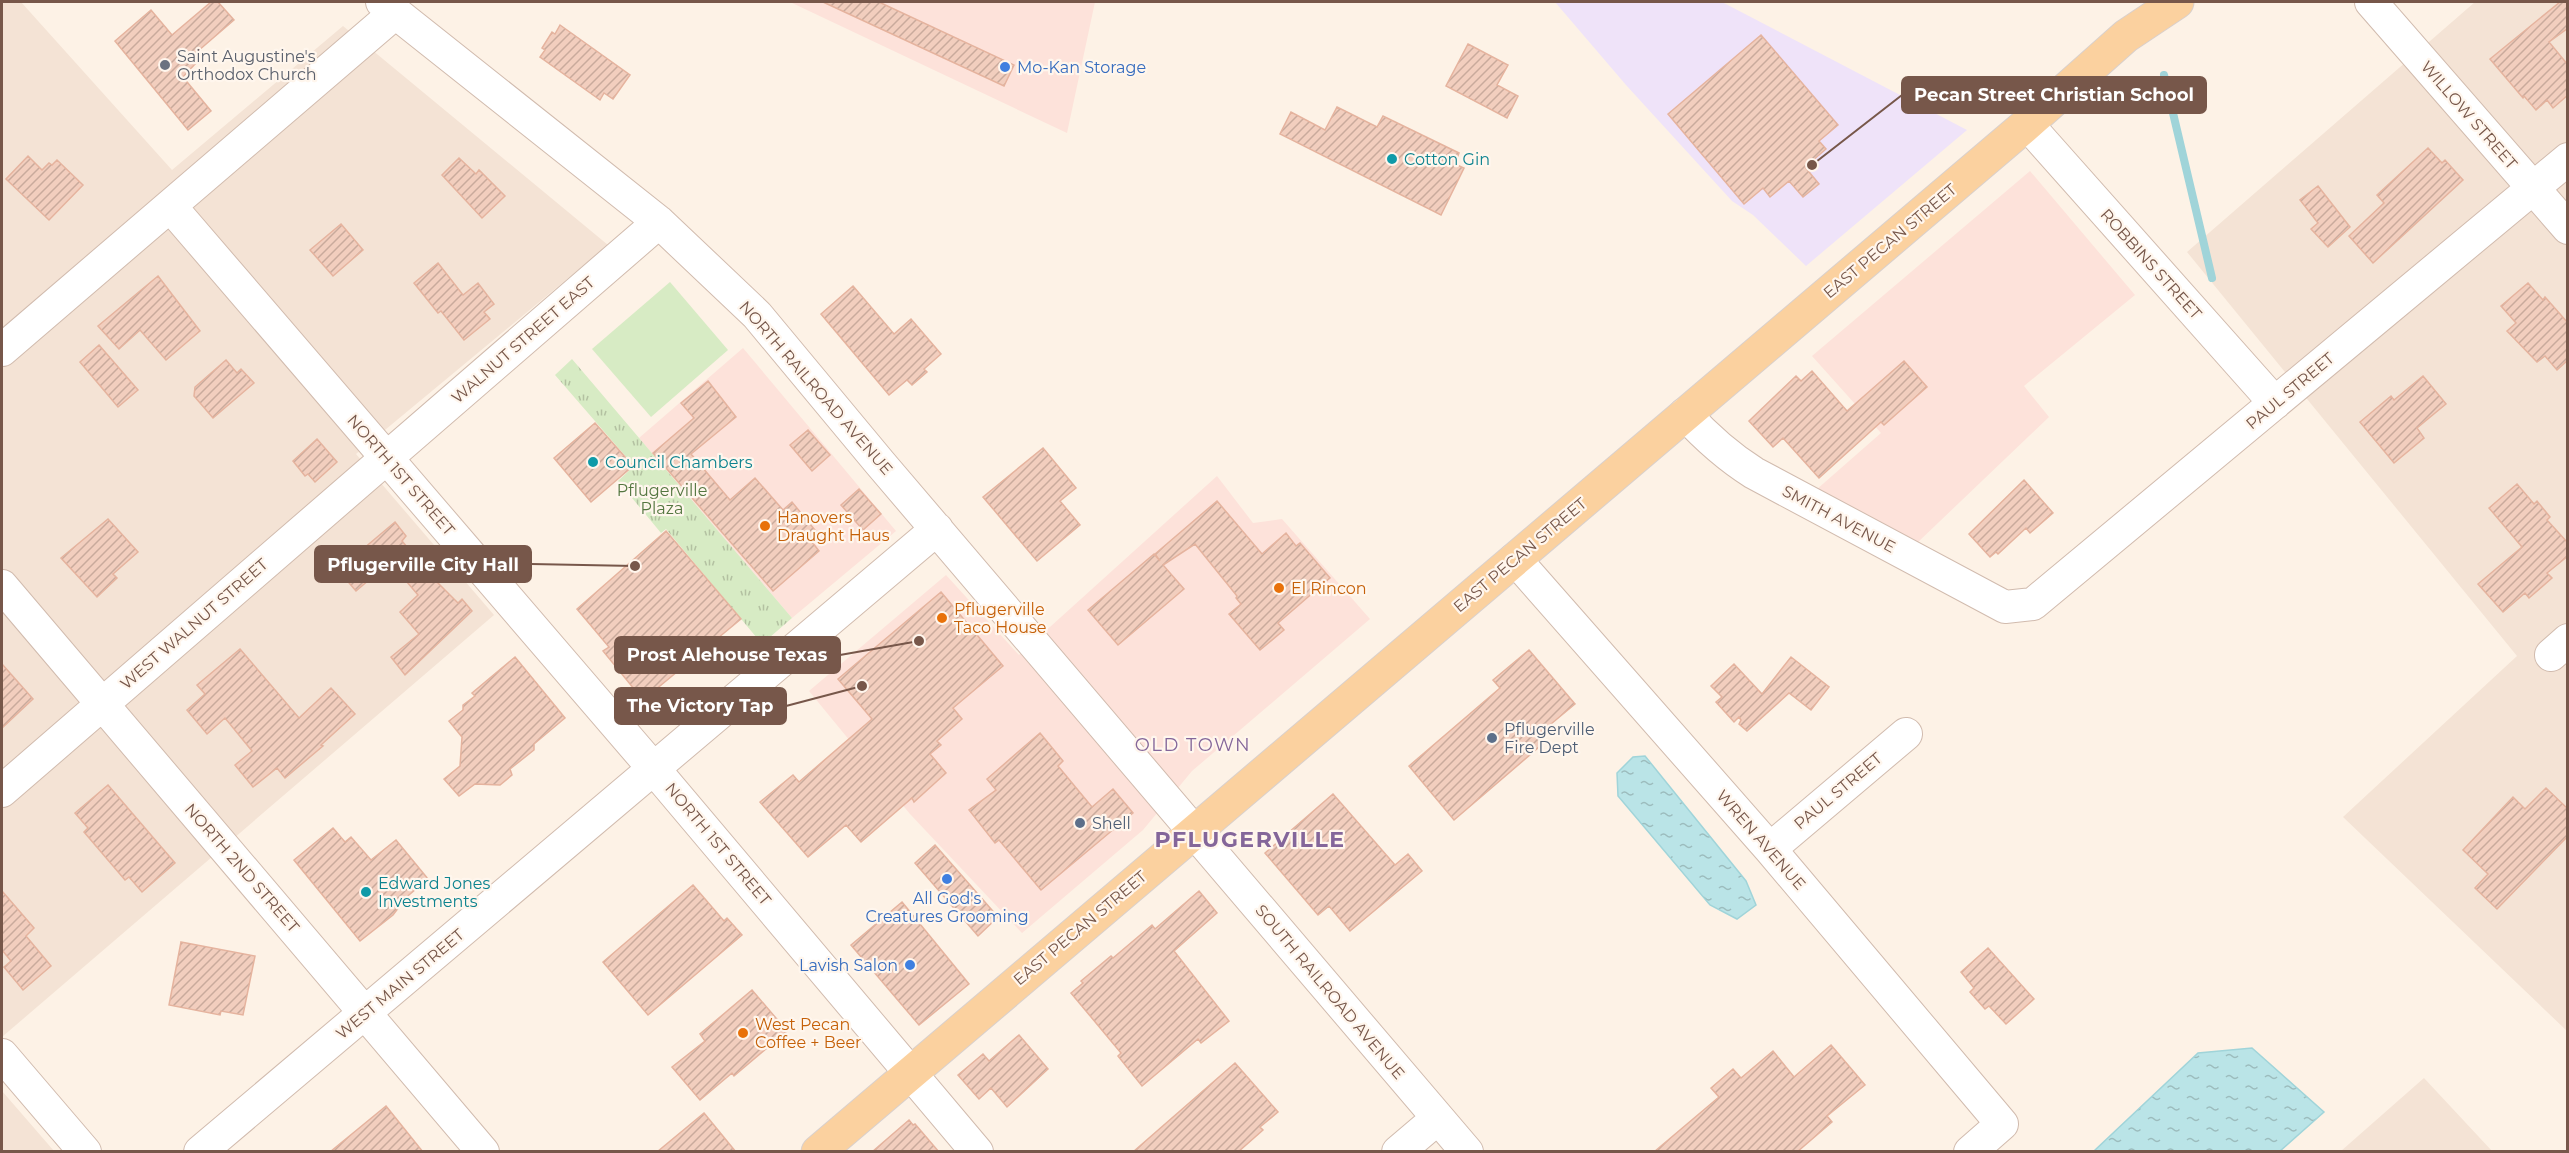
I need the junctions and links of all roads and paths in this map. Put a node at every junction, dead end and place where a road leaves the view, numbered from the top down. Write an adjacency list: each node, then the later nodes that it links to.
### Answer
1 (2150, 2): 5 (main road, EAST PECAN STREET)
2 (2177, 2): 5 (main road, EAST PECAN STREET)
3 (2371, 2): 8 (street, WILLOW STREET)
4 (389, 7): 9 (street); 10 (street, NORTH RAILROAD AVENUE)
5 (2126, 36): 6 (main road, EAST PECAN STREET)
6 (2027, 124): 13 (street, ROBBINS STREET); 14 (main road, EAST PECAN STREET)
7 (2568, 159): 8 (street, PAUL STREET)
8 (2533, 189): 11 (street, WILLOW STREET); 13 (street, PAUL STREET)
9 (171, 207): 12 (street); 15 (street, NORTH 1ST STREET)
10 (660, 222): 15 (street, WALNUT STREET EAST); 16 (street, NORTH RAILROAD AVENUE)
11 (2568, 228)
12 (2, 350)
13 (2275, 404): 19 (street, PAUL STREET)
14 (1685, 414): 17 (main road, EAST PECAN STREET); 19 (street, SMITH AVENUE)
15 (387, 458): 20 (street, WEST WALNUT STREET); 22 (street, NORTH 1ST STREET)
16 (937, 529): 22 (street, WEST MAIN STREET); 24 (street, NORTH RAILROAD AVENUE)
17 (1515, 559): 24 (main road, EAST PECAN STREET); 25 (street, WREN AVENUE)
18 (2, 585): 20 (street, NORTH 2ND STREET)
19 (2005, 607)
20 (100, 704): 23 (street, WEST WALNUT STREET); 26 (street, NORTH 2ND STREET)
21 (1906, 734): 25 (street, PAUL STREET)
22 (654, 769): 26 (street, WEST MAIN STREET); 28 (street, NORTH 1ST STREET)
23 (2, 791)
24 (1193, 832): 28 (main road, EAST PECAN STREET); 29 (street, SOUTH RAILROAD AVENUE)
25 (1770, 849): 37 (street, WREN AVENUE)
26 (366, 1013): 31 (street, WEST MAIN STREET); 32 (street, NORTH 2ND STREET)
27 (2, 1055): 30 (street)
28 (910, 1073): 33 (main road, EAST PECAN STREET); 34 (street, NORTH 1ST STREET)
29 (1438, 1118): 35 (street); 36 (street, SOUTH RAILROAD AVENUE)
30 (85, 1152)
31 (200, 1152)
32 (483, 1152)
33 (818, 1152)
34 (977, 1152)
35 (1398, 1152)
36 (1467, 1152)
37 (1970, 1152)

